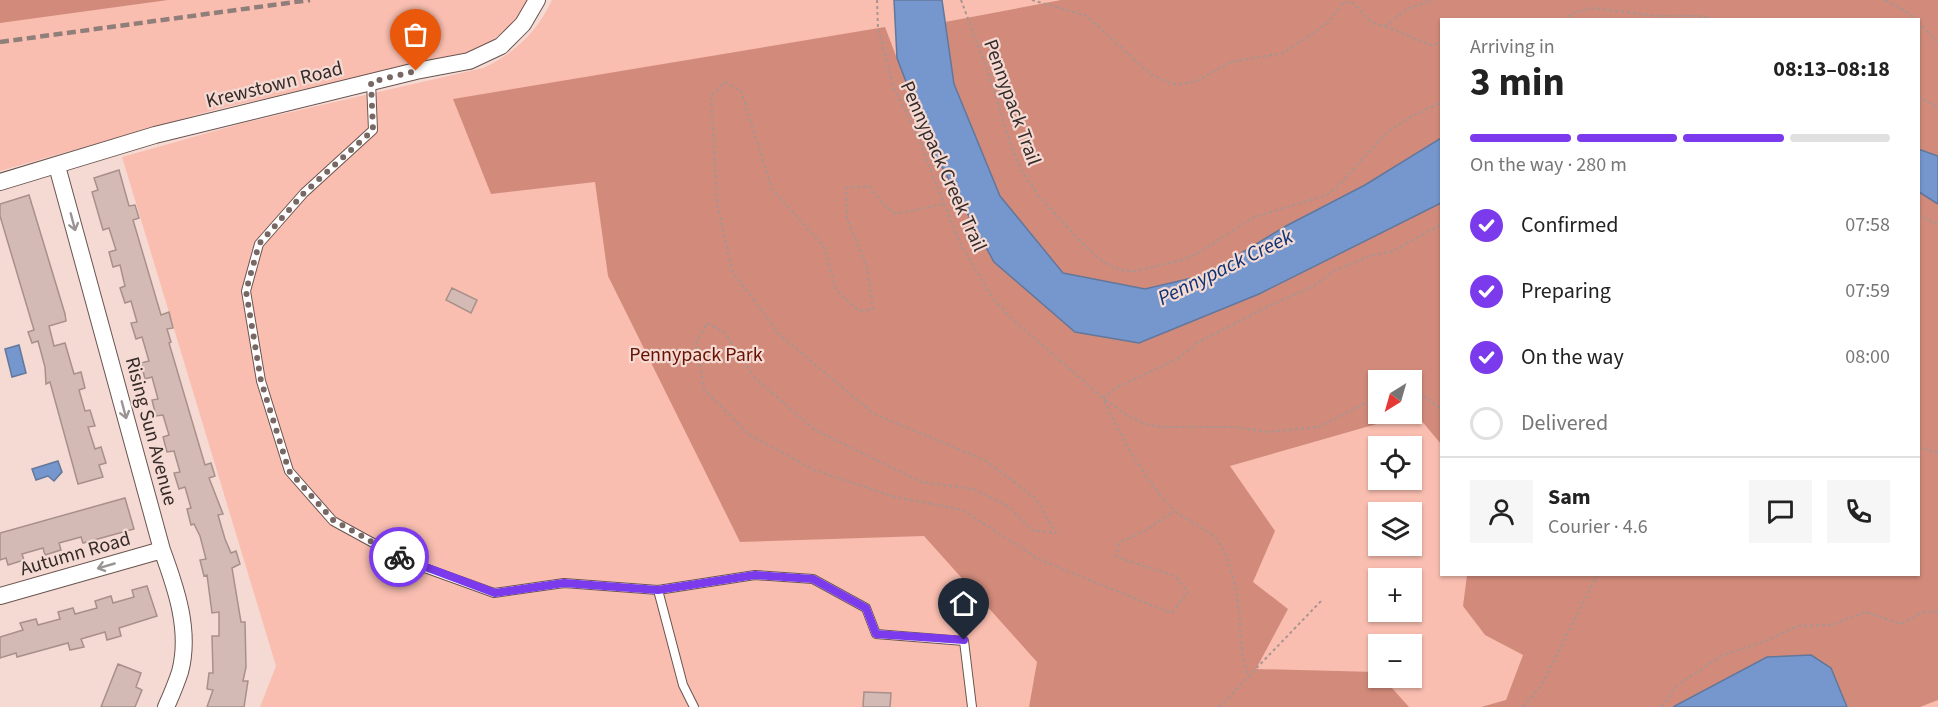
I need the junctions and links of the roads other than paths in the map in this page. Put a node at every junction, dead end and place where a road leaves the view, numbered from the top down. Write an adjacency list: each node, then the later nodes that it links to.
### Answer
1 (537, 0): 2 (street, Krewstown Road)
2 (371, 82): 3 (street, Krewstown Road); 6 (lane)
3 (57, 166): 4 (street, Krewstown Road); 5 (street, Rising Sun Avenue, one-way to 5)
4 (0, 182)
5 (162, 550): 7 (street, Autumn Road, one-way to 7); 8 (street, Rising Sun Avenue)
6 (658, 590): 9 (lane); 10 (lane)
7 (0, 596)
8 (166, 707)
9 (694, 707)
10 (972, 707)

